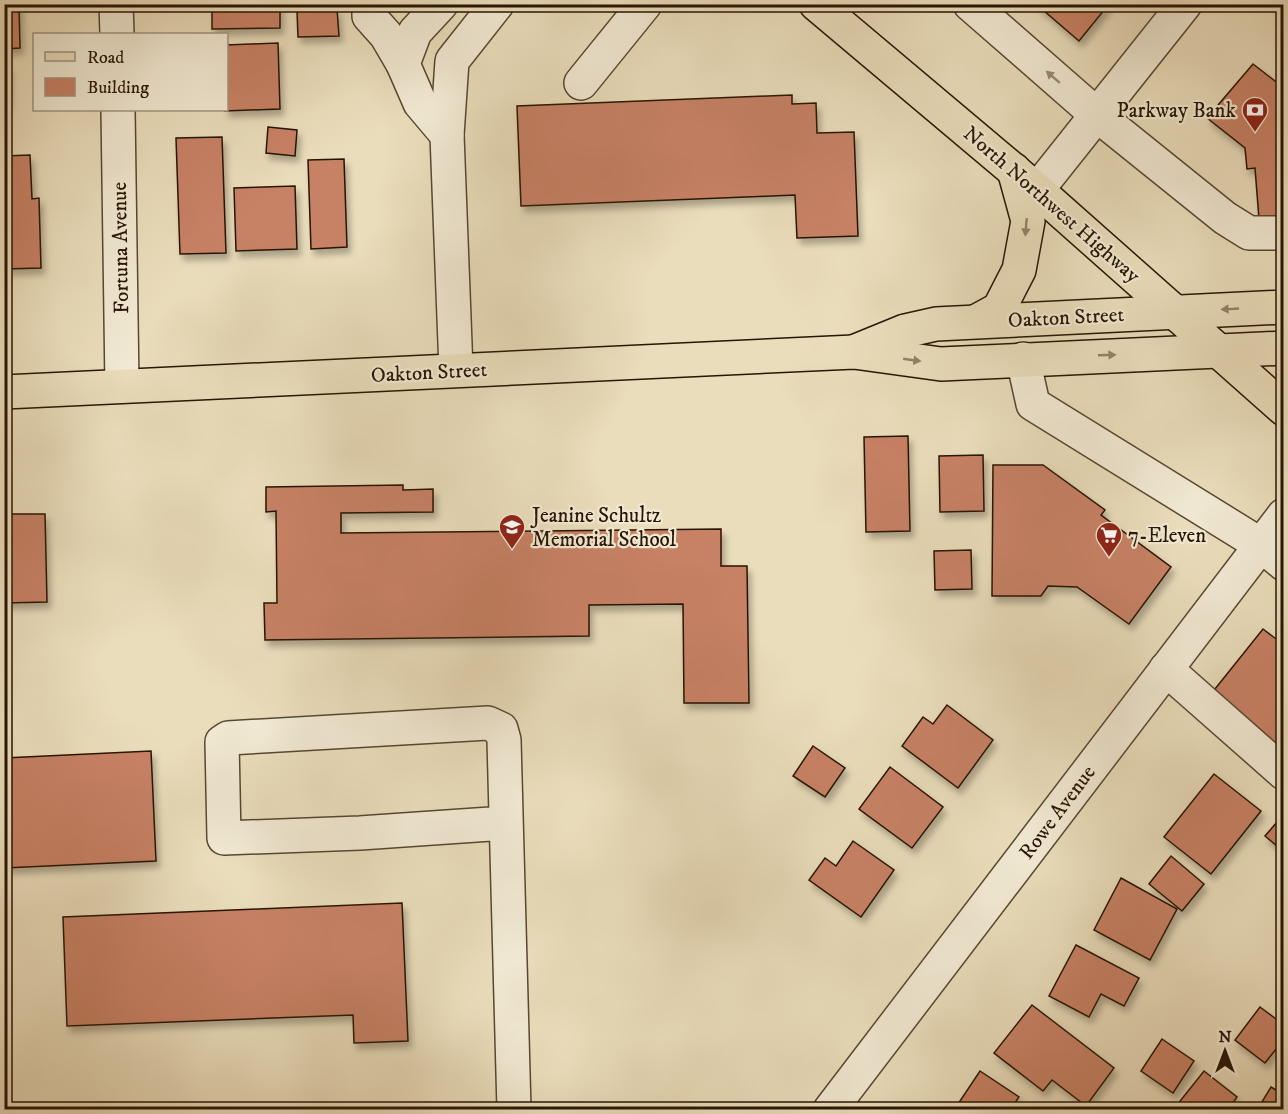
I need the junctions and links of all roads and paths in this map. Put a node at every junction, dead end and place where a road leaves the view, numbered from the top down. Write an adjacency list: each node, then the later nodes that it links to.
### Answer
1 (116, 4): 9 (street)
2 (369, 4): 10 (street)
3 (497, 4): 14 (street)
4 (645, 4): 11 (street)
5 (816, 4): 15 (main road, North Northwest Highway)
6 (969, 4): 13 (street, one-way to 6)
7 (1185, 4): 13 (street)
8 (440, 5): 10 (street)
9 (117, 33)
10 (403, 64): 14 (street)
11 (581, 83)
12 (118, 111): 25 (street, Fortuna Avenue)
13 (1097, 115): 15 (street); 16 (street)
14 (447, 135): 24 (street)
15 (1026, 180): 18 (main road, North Northwest Highway); 19 (main road, one-way to 19)
16 (1284, 233)
17 (1284, 307): 18 (main road, Oakton Street, one-way to 18)
18 (1177, 312): 19 (main road, Oakton Street); 21 (main road, North Northwest Highway)
19 (977, 321): 22 (main road, Oakton Street)
20 (1284, 348): 21 (main road, Oakton Street)
21 (1220, 351): 23 (main road, Oakton Street, one-way to 21); 27 (main road, North Northwest Highway)
22 (854, 352): 23 (main road, Oakton Street, one-way to 23); 24 (main road, Oakton Street)
23 (1023, 359): 29 (street)
24 (456, 370): 25 (main road, Oakton Street)
25 (122, 386): 26 (main road, Oakton Street)
26 (4, 392)
27 (1284, 409)
28 (1284, 515): 29 (street, Rowe Avenue)
29 (1272, 555): 30 (street, Rowe Avenue)
30 (1166, 669): 31 (street); 34 (street, Rowe Avenue)
31 (1284, 773)
32 (505, 823): 32 (street); 33 (street)
33 (514, 1110)
34 (830, 1110)

